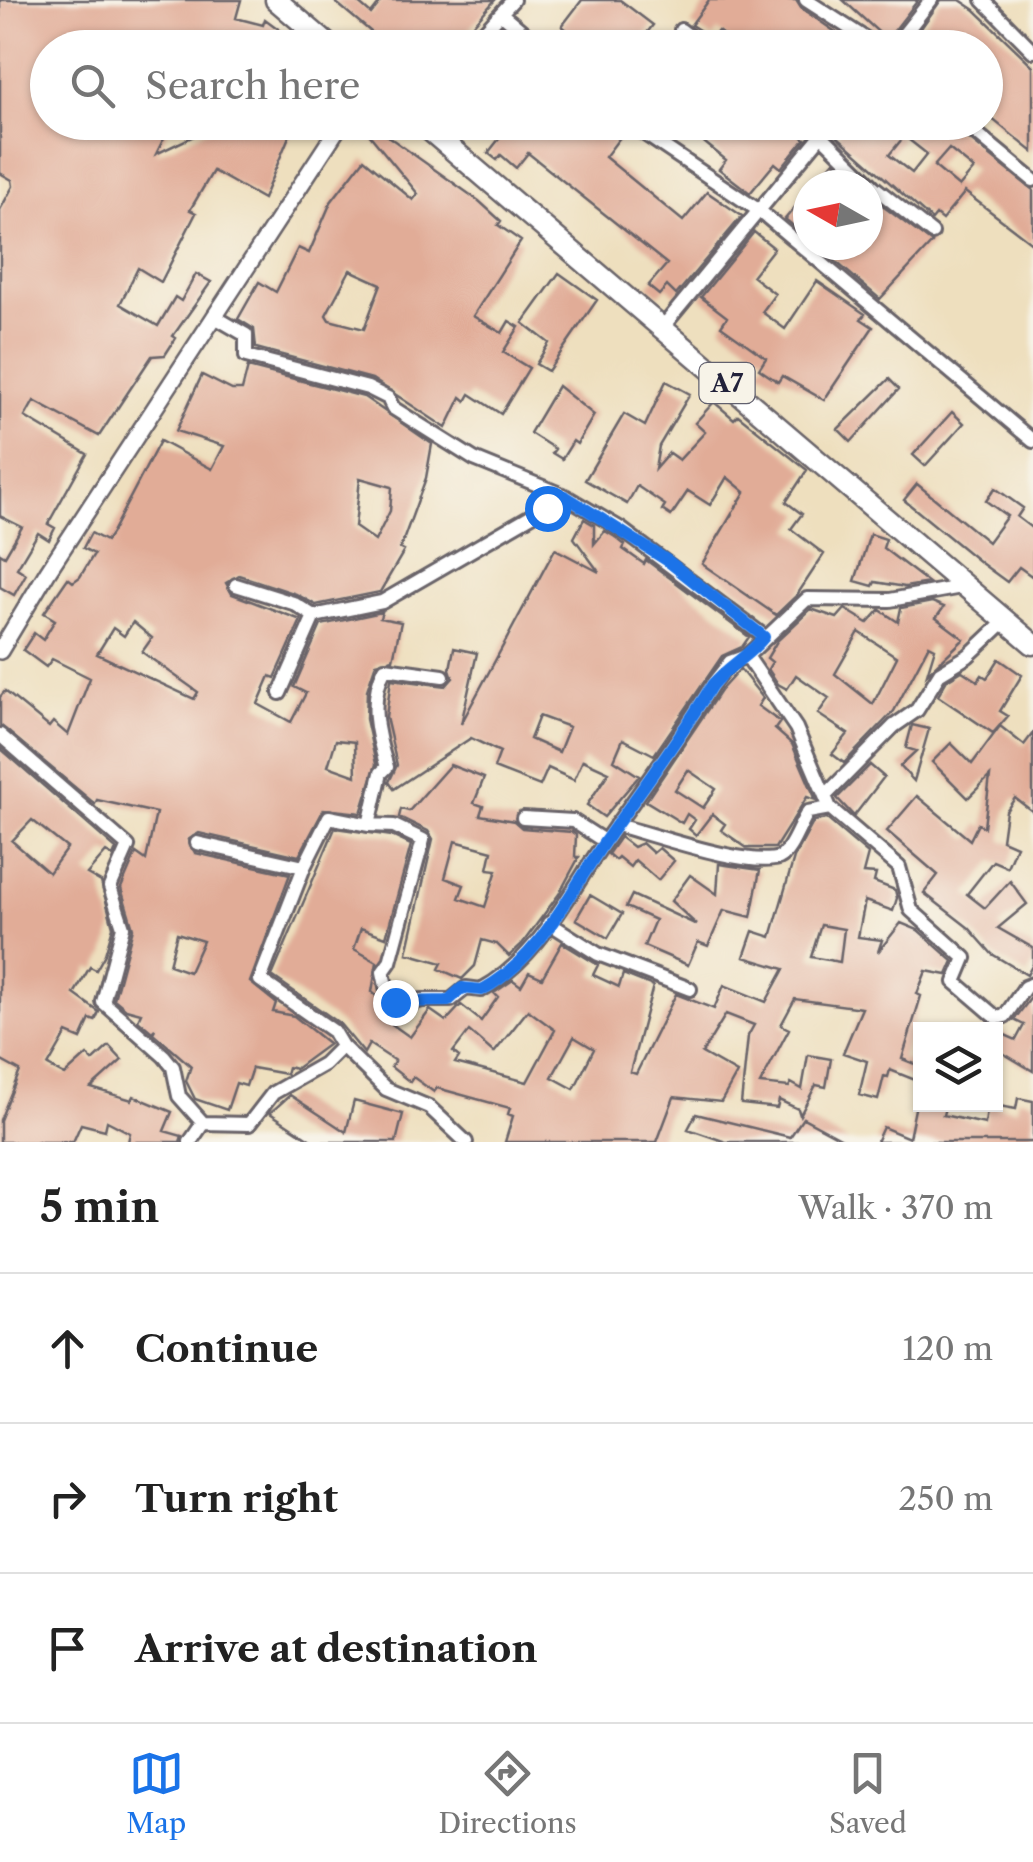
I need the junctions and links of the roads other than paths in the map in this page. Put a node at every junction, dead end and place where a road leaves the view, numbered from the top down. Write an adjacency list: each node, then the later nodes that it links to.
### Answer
1 (276, 0): 7 (highway)
2 (512, 0): 6 (street)
3 (806, 0): 10 (street)
4 (931, 0): 11 (street)
5 (982, 0): 12 (street)
6 (502, 14): 8 (street); 9 (street)
7 (311, 30)
8 (486, 30)
9 (521, 30)
10 (852, 30)
11 (908, 30)
12 (1033, 51)
13 (330, 140): 22 (street)
14 (441, 140): 23 (highway, A7)
15 (654, 140): 20 (street)
16 (818, 140): 20 (street)
17 (837, 140): 21 (street)
18 (985, 140): 19 (street)
19 (1033, 180)
20 (761, 212): 23 (street); 24 (street)
21 (932, 233)
22 (215, 317): 25 (street); 32 (street)
23 (661, 329): 27 (highway, A7)
24 (1033, 442)
25 (565, 496): 28 (street); 30 (street)
26 (236, 586): 28 (street)
27 (969, 586): 29 (highway, A7); 30 (street)
28 (314, 616): 35 (street)
29 (1006, 621): 31 (highway, A7); 37 (street)
30 (764, 637): 33 (street)
31 (1033, 644)
32 (0, 651)
33 (747, 656): 37 (street); 40 (street)
34 (443, 676): 39 (street)
35 (280, 694)
36 (0, 735): 48 (street)
37 (828, 802): 40 (street); 45 (street)
38 (523, 818): 41 (street)
39 (369, 824): 43 (street); 44 (street)
40 (616, 825): 41 (street)
41 (604, 842): 44 (street)
42 (197, 843): 43 (street)
43 (304, 867): 47 (street)
44 (549, 923): 46 (street)
45 (1033, 984)
46 (690, 989)
47 (342, 1046): 48 (street); 50 (street)
48 (204, 1123): 49 (street)
49 (190, 1142)
50 (466, 1142)

